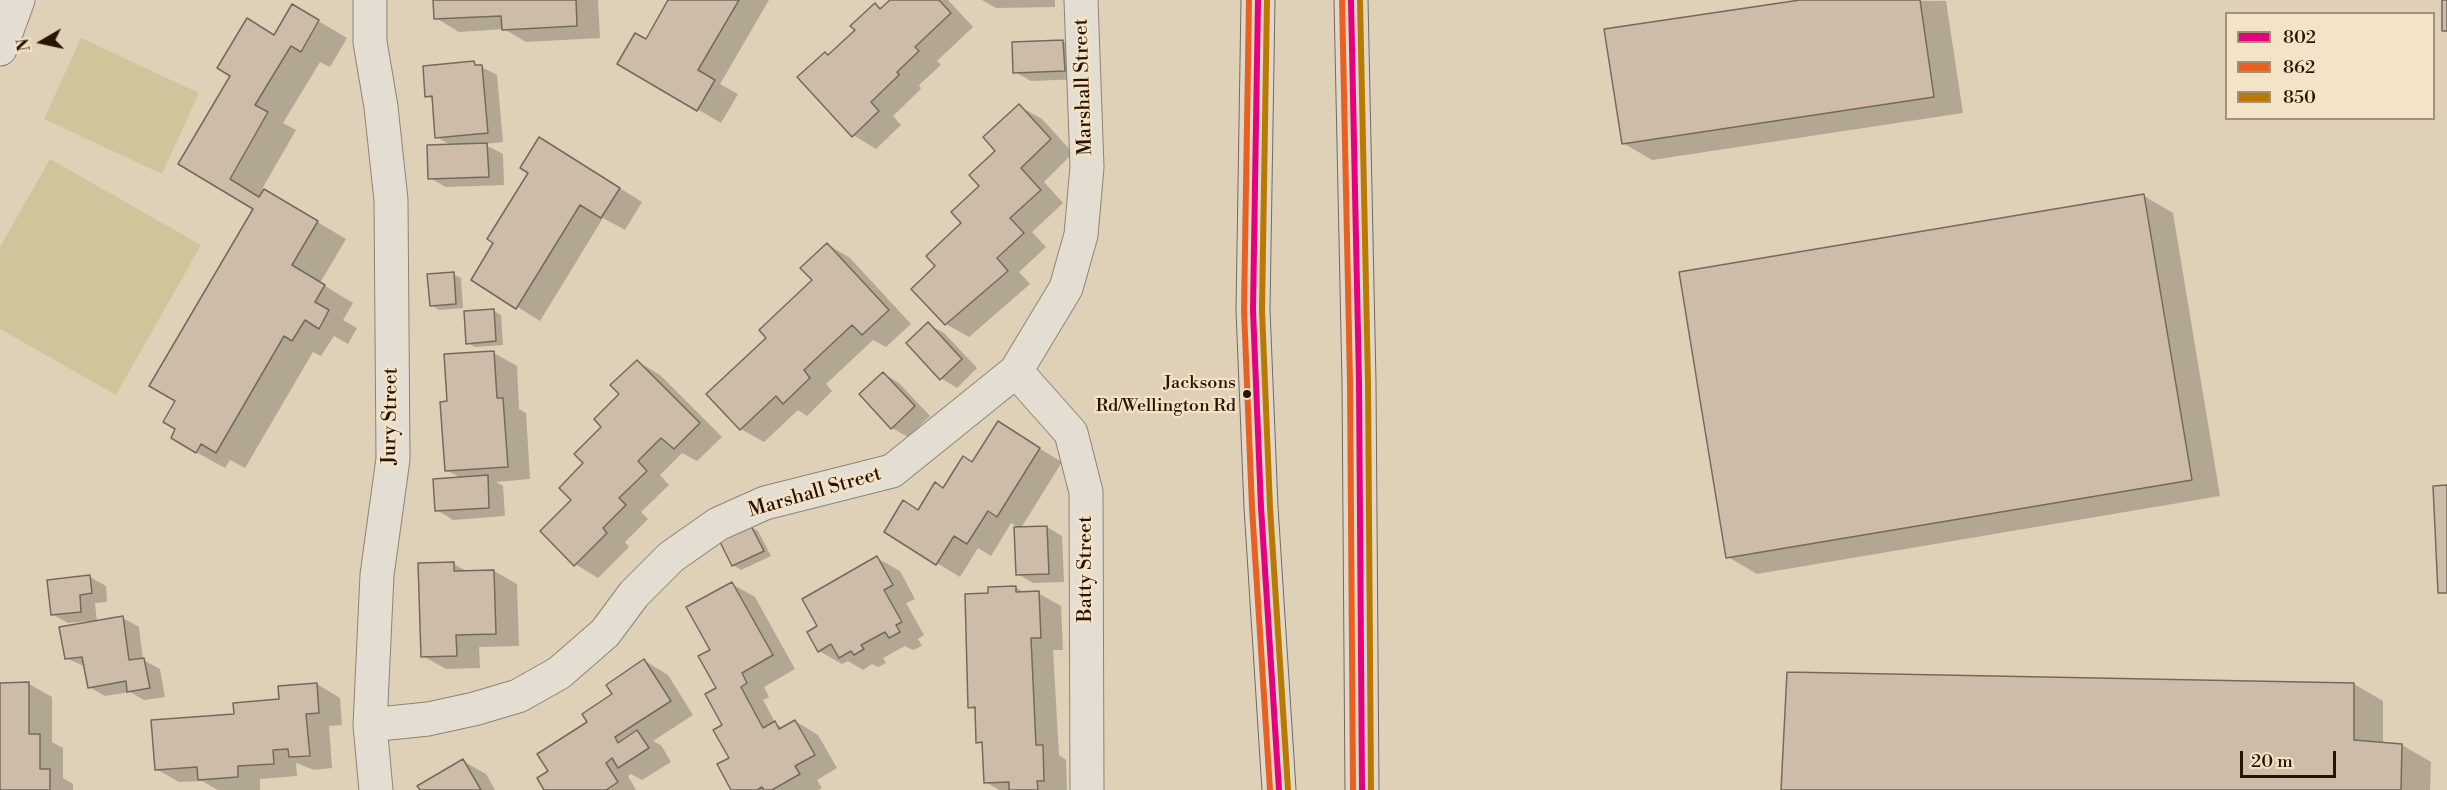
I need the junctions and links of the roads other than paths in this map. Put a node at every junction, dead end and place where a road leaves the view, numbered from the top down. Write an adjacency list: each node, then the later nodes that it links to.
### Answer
1 (18, 0): 8 (street)
2 (352, 0): 7 (street, Jury Street)
3 (370, 0): 7 (street, Jury Street)
4 (1081, 0): 9 (street, Marshall Street)
5 (1258, 0): 13 (highway)
6 (1351, 0): 14 (highway)
7 (370, 42): 10 (street, Jury Street)
8 (0, 49)
9 (1016, 371): 10 (street, Marshall Street); 12 (street, Batty Street)
10 (370, 725): 11 (street, Jury Street)
11 (376, 790)
12 (1087, 790)
13 (1279, 790)
14 (1362, 790)

